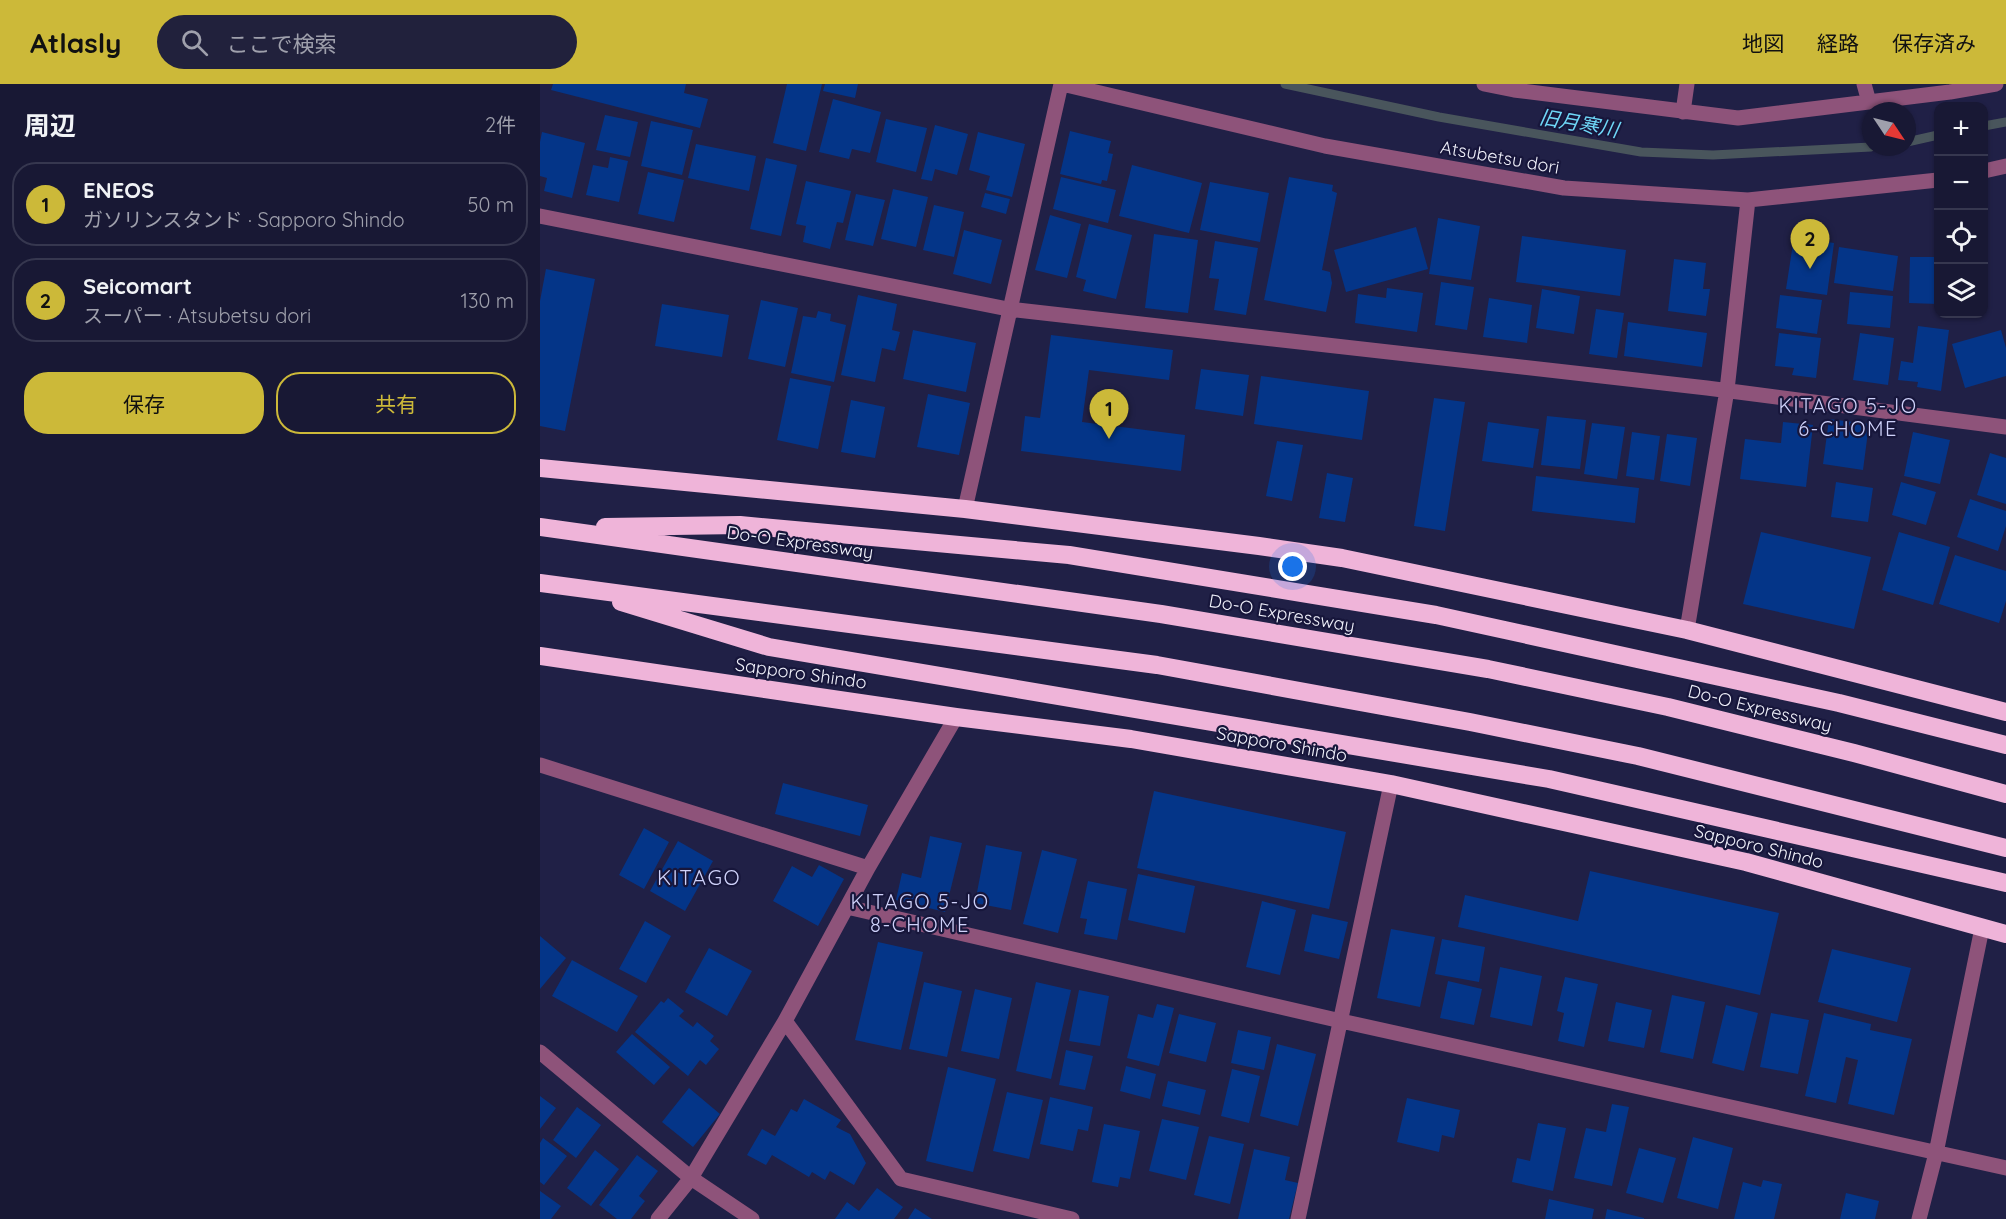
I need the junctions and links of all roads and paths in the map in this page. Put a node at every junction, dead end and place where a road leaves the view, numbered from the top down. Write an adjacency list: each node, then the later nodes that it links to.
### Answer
1 (1061, 84): 12 (street, Atsubetsu dori); 14 (street)
2 (1484, 84): 8 (street)
3 (1687, 84): 8 (street)
4 (1864, 84): 6 (street)
5 (1996, 84): 6 (street)
6 (1869, 102)
7 (1862, 103): 8 (street)
8 (1683, 111)
9 (2006, 166): 10 (street)
10 (1988, 170)
11 (1934, 180): 12 (street, Atsubetsu dori)
12 (1748, 200): 15 (street)
13 (540, 216): 14 (street)
14 (1008, 309): 15 (street); 18 (street)
15 (1727, 390): 16 (street); 22 (street)
16 (2006, 426)
17 (540, 468): 18 (highway)
18 (965, 508): 22 (highway)
19 (543, 527): 26 (highway); 29 (highway, Do-O Expressway)
20 (540, 583): 21 (highway)
21 (570, 587): 30 (highway); 32 (highway)
22 (1688, 630): 24 (highway)
23 (540, 656): 25 (highway, Sapporo Shindo)
24 (2006, 712)
25 (956, 717): 28 (highway, Sapporo Shindo); 31 (street)
26 (2006, 745)
27 (540, 765): 31 (street)
28 (1391, 784): 34 (highway, Sapporo Shindo); 36 (street)
29 (2006, 794)
30 (2006, 848)
31 (868, 868): 33 (street)
32 (2006, 883)
33 (847, 907): 36 (street); 37 (street)
34 (1982, 928): 35 (highway, Sapporo Shindo); 39 (street)
35 (2006, 934)
36 (1341, 1021): 39 (street); 45 (street)
37 (784, 1022): 41 (street); 44 (street)
38 (540, 1052): 41 (street)
39 (1936, 1153): 40 (street); 46 (street)
40 (2006, 1168)
41 (691, 1178): 42 (street); 43 (street)
42 (658, 1219)
43 (752, 1219)
44 (1072, 1219)
45 (1298, 1219)
46 (1920, 1219)

